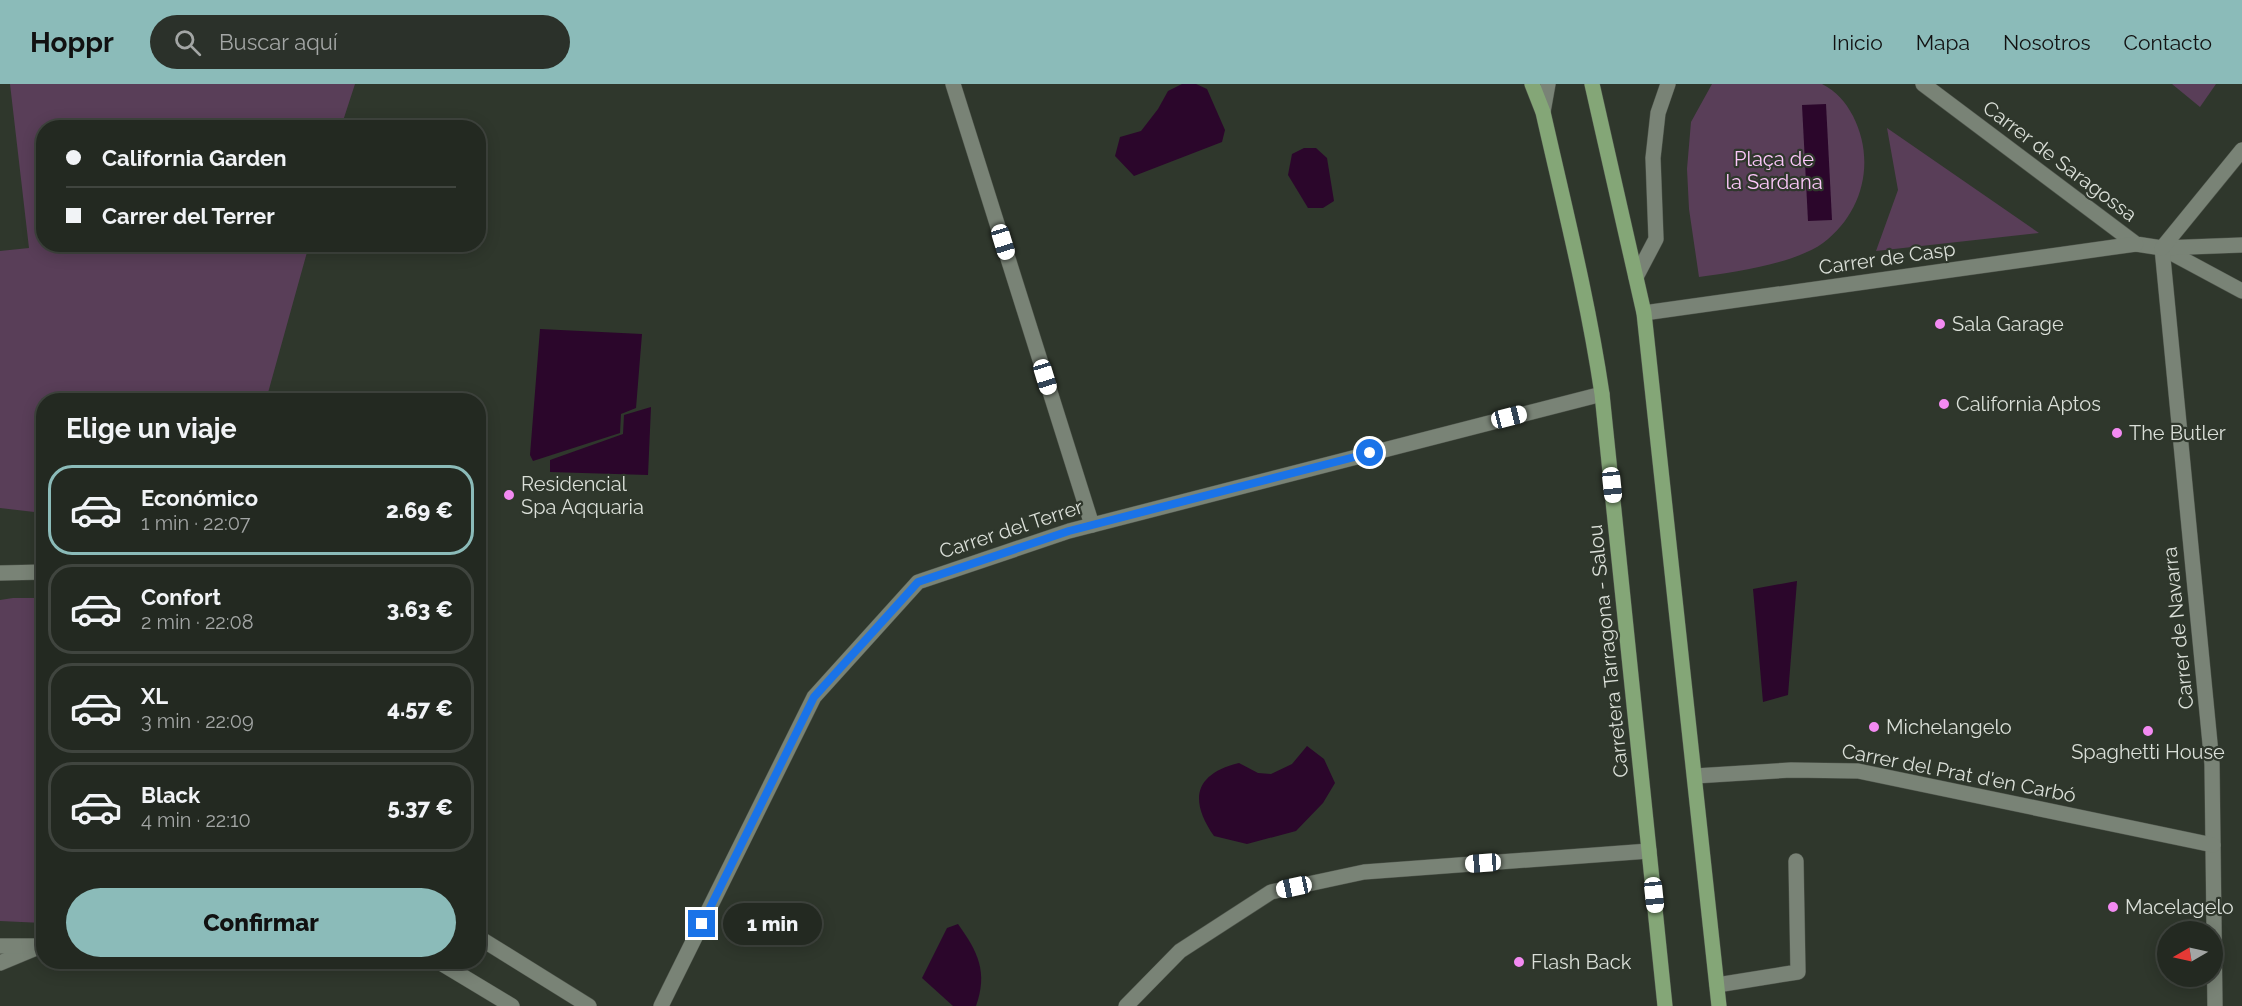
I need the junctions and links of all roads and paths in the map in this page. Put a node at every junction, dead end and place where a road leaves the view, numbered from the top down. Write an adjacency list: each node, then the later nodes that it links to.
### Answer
1 (953, 84): 16 (street)
2 (1532, 84): 7 (main road, Carretera Tarragona - Salou)
3 (1548, 84): 7 (street)
4 (1592, 84): 12 (main road)
5 (1668, 84): 12 (street)
6 (1923, 84): 9 (street, Carrer de Saragossa)
7 (1543, 112): 15 (main road, Carretera Tarragona - Salou)
8 (2242, 150): 11 (street)
9 (2136, 244): 11 (street, Carrer de Saragossa); 14 (street, Carrer de Casp)
10 (2242, 245): 11 (street)
11 (2162, 248): 13 (street, Carrer de Saragossa); 20 (street, Carrer de Navarra)
12 (1636, 277): 14 (main road)
13 (2242, 291)
14 (1644, 314): 19 (main road)
15 (1602, 394): 16 (street, Carrer del Terrer); 21 (main road, Carretera Tarragona - Salou)
16 (1092, 525): 32 (street, Carrer del Terrer)
17 (36, 572): 18 (street)
18 (0, 573)
19 (1695, 776): 20 (street, Carrer del Prat d'en Carbó); 29 (main road)
20 (2213, 845): 36 (street, Carrer de Navarra)
21 (1649, 851): 33 (street); 34 (main road, Carretera Tarragona - Salou)
22 (1796, 861): 29 (street)
23 (486, 942): 31 (street)
24 (0, 946): 25 (street)
25 (36, 947)
26 (36, 949): 27 (street)
27 (0, 963)
28 (451, 969): 30 (street)
29 (1716, 985): 35 (main road)
30 (512, 1006)
31 (589, 1006)
32 (662, 1006)
33 (1126, 1006)
34 (1665, 1006)
35 (1719, 1006)
36 (2215, 1006)

